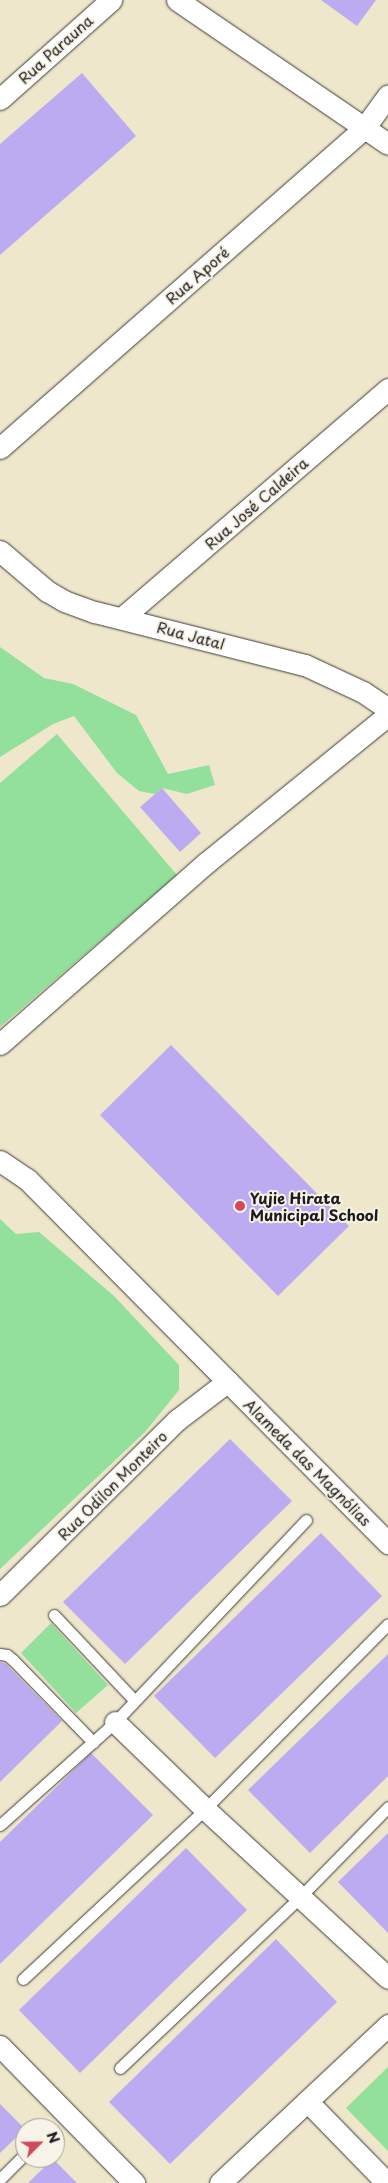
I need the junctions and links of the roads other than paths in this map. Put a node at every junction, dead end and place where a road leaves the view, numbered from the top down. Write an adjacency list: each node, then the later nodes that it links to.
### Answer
1 (111, 0): 4 (street, Rua Parauna)
2 (177, 0): 5 (street)
3 (388, 95): 5 (street, Rua Aporé)
4 (0, 99)
5 (365, 127): 6 (street); 8 (street, Rua Aporé)
6 (388, 144)
7 (388, 389): 10 (street, Rua José Caldeira)
8 (0, 448)
9 (0, 552): 10 (street, Rua Jatal)
10 (123, 617): 11 (street, Rua Jatal)
11 (388, 709)
12 (388, 714): 13 (street)
13 (0, 1044)
14 (0, 1161): 15 (street, Alameda das Magnólias)
15 (228, 1382): 17 (street, Alameda das Magnólias); 18 (street, Rua Odilon Monteiro)
16 (306, 1520): 22 (lane)
17 (388, 1543)
18 (0, 1595)
19 (54, 1615): 22 (lane)
20 (388, 1624): 26 (lane)
21 (0, 1654): 24 (lane)
22 (134, 1700): 23 (lane)
23 (115, 1722): 24 (lane); 26 (street)
24 (93, 1742): 27 (lane)
25 (388, 1807): 28 (lane)
26 (205, 1809): 28 (street); 30 (lane)
27 (0, 1825)
28 (300, 1897): 29 (street); 33 (lane)
29 (388, 1978)
30 (23, 1979)
31 (388, 2025): 34 (street)
32 (0, 2046): 37 (street)
33 (120, 2068)
34 (307, 2101): 38 (street); 39 (street)
35 (15, 2165): 36 (lane)
36 (0, 2179)
37 (134, 2183)
38 (220, 2183)
39 (388, 2183)

